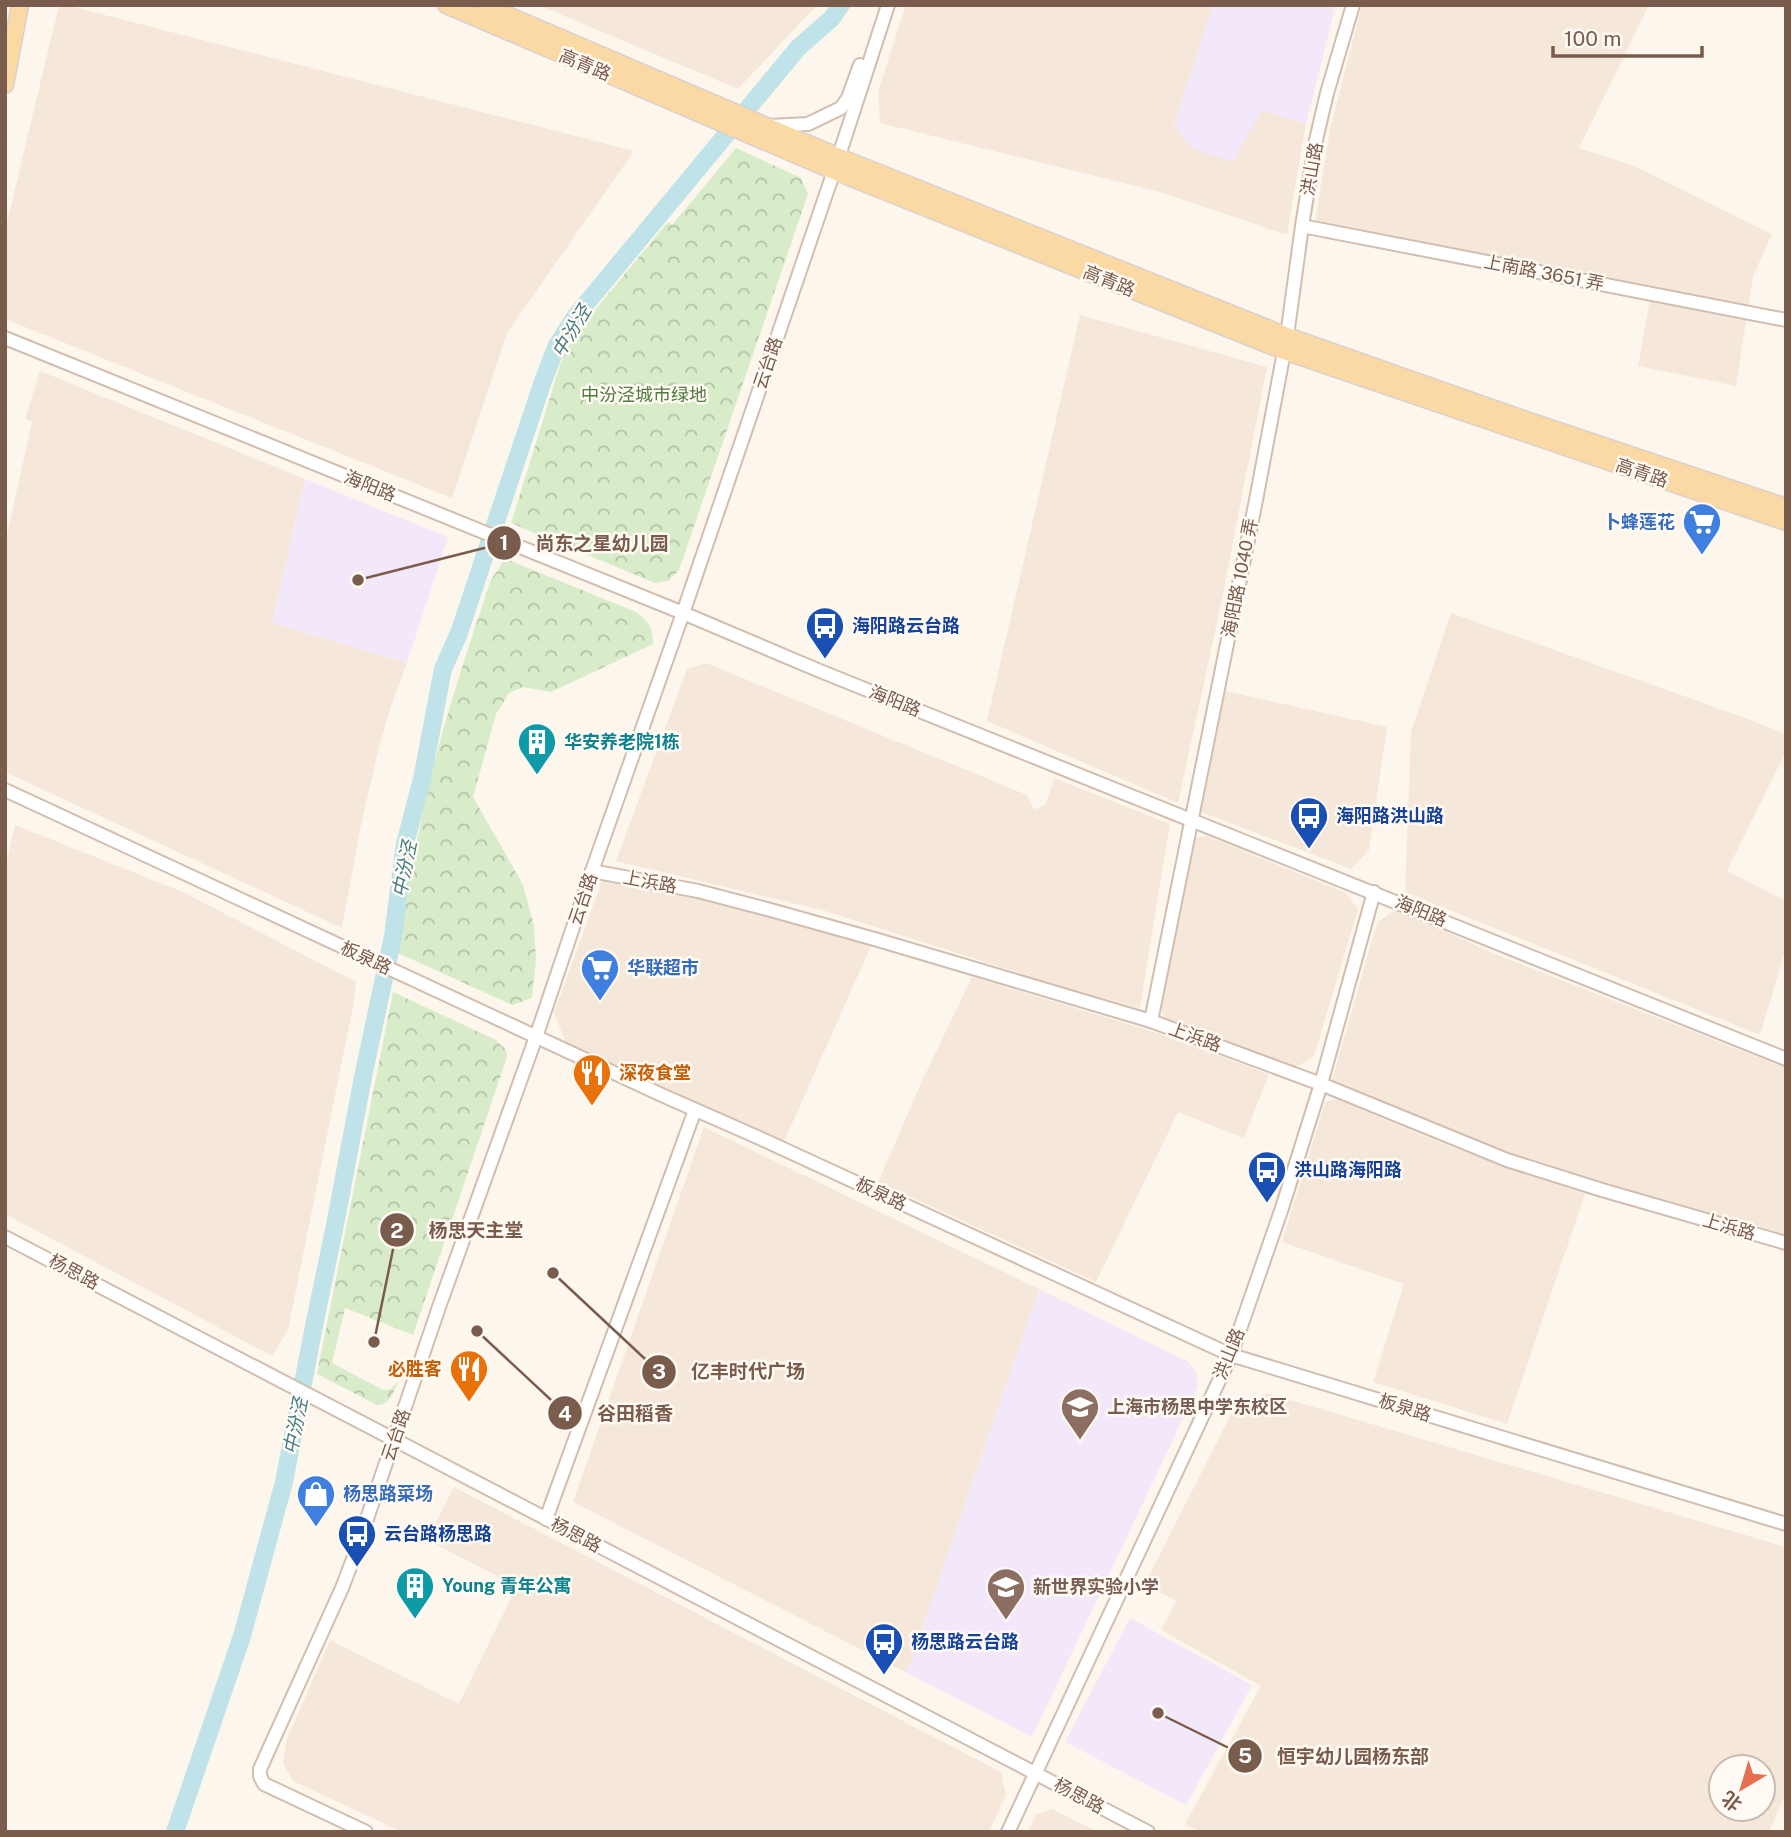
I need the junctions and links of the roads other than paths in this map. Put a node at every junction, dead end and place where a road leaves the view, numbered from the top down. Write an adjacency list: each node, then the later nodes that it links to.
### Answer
1 (20, 5): 7 (main road)
2 (446, 5): 8 (main road, 高青路)
3 (484, 5): 8 (main road, 高青路)
4 (888, 5): 6 (street, 云台路)
5 (1353, 5): 11 (street, 洪山路)
6 (873, 50): 9 (street); 10 (street, 云台路)
7 (5, 85)
8 (717, 113): 9 (main road, 高青路)
9 (755, 128): 10 (main road, 高青路)
10 (836, 164): 14 (main road, 高青路); 17 (street, 云台路)
11 (1302, 226): 12 (street, 上南路 3651 弄); 14 (street, 洪山路)
12 (1786, 320)
13 (5, 338): 17 (street, 海阳路)
14 (1285, 343): 15 (main road, 高青路); 16 (main road, 高青路); 19 (street, 海阳路 1040 弄)
15 (1786, 507)
16 (1786, 522)
17 (683, 613): 19 (street, 海阳路); 20 (street, 云台路)
18 (5, 790): 23 (street, 板泉路)
19 (1191, 821): 21 (street, 海阳路); 22 (street, 海阳路 1040 弄)
20 (592, 871): 22 (street, 上浜路); 23 (street, 云台路)
21 (1374, 892): 24 (street, 海阳路); 25 (street, 洪山路)
22 (1151, 1021): 25 (street, 上浜路)
23 (536, 1037): 26 (street, 板泉路); 30 (street, 云台路)
24 (1786, 1059)
25 (1321, 1084): 28 (street, 上浜路); 29 (street, 洪山路)
26 (695, 1110): 29 (street, 板泉路); 31 (street)
27 (5, 1237): 30 (street, 杨思路)
28 (1786, 1243)
29 (1231, 1355): 32 (street, 板泉路); 33 (street, 洪山路)
30 (394, 1441): 31 (street, 杨思路); 34 (street, 云台路)
31 (546, 1519): 33 (street, 杨思路)
32 (1786, 1524)
33 (1037, 1774): 35 (street, 洪山路); 36 (street, 杨思路)
34 (366, 1832)
35 (1009, 1832)
36 (1148, 1832)

